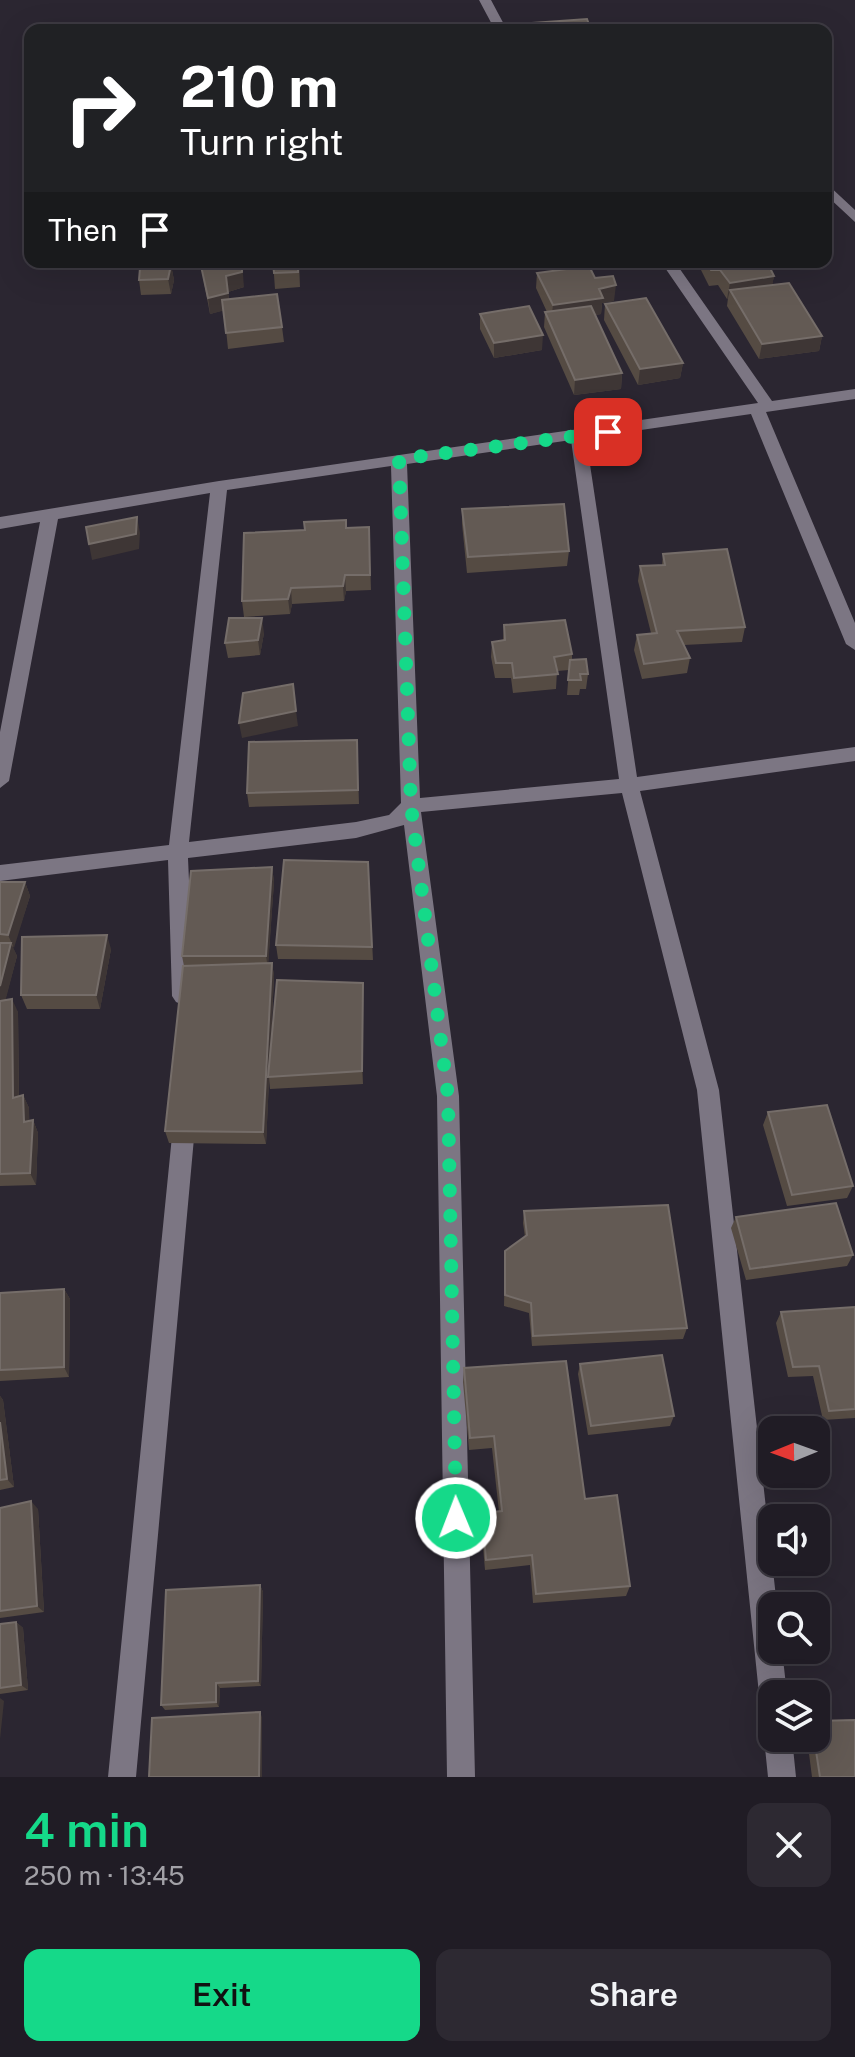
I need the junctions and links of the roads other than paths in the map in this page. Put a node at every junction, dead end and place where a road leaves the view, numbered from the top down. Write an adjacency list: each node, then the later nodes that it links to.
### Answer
1 (485, 0): 2 (street)
2 (498, 24)
3 (832, 193): 4 (street)
4 (855, 218)
5 (672, 268): 7 (street)
6 (855, 394): 7 (street)
7 (762, 408): 8 (street); 13 (street)
8 (578, 437): 9 (street); 16 (street)
9 (399, 459): 10 (street); 17 (street)
10 (219, 486): 11 (street); 18 (street)
11 (50, 515): 12 (street); 15 (street)
12 (0, 523)
13 (855, 644)
14 (855, 754): 16 (street)
15 (0, 781)
16 (629, 785): 17 (street); 22 (street)
17 (411, 806): 18 (street); 25 (street)
18 (178, 851): 19 (street); 20 (street)
19 (0, 873)
20 (184, 1019)
21 (187, 1095): 24 (street)
22 (771, 1680)
23 (779, 1752): 26 (street)
24 (122, 1777)
25 (461, 1777)
26 (782, 1777)

